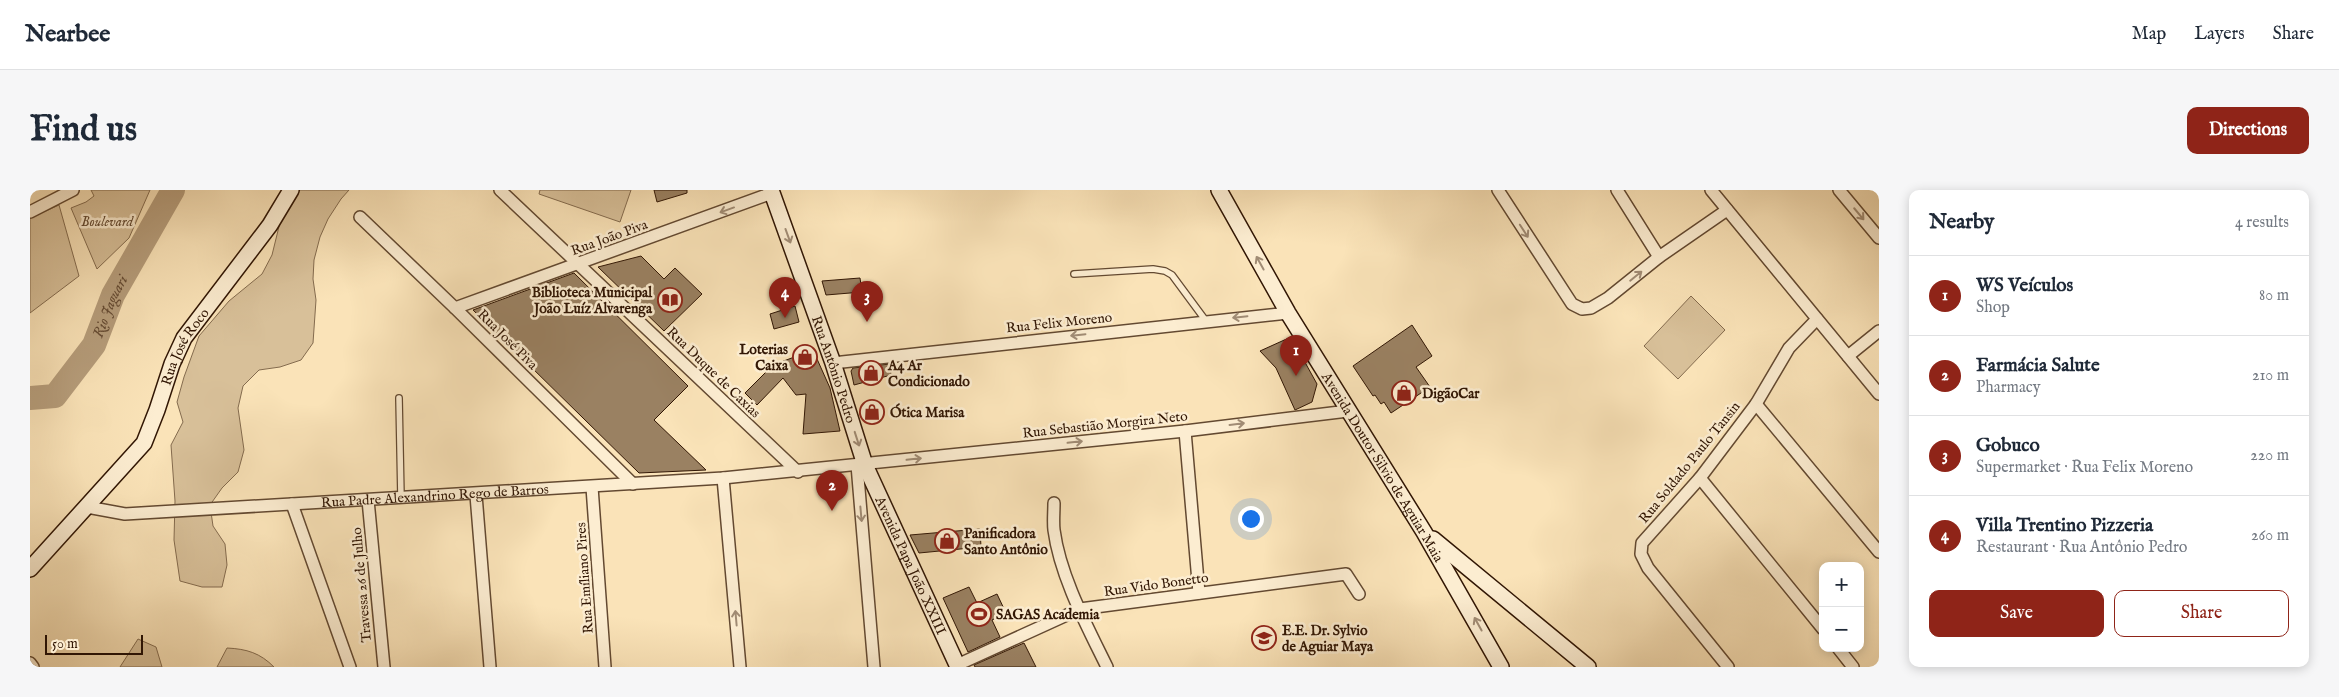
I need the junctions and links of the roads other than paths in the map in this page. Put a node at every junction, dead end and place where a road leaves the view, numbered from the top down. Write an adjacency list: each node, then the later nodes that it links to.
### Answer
1 (291, 190): 40 (main road, Rua José Roco)
2 (500, 190): 15 (street, Rua Duque de Caxias)
3 (1219, 190): 18 (main road, Avenida Doutor Silvio de Aguiar Maia, one-way to 3)
4 (1498, 190): 14 (street, one-way to 14)
5 (1617, 190): 14 (street)
6 (1711, 190): 10 (street)
7 (1839, 190): 13 (street, one-way to 13)
8 (69, 191): 11 (street)
9 (772, 191): 15 (street, Rua João Piva, one-way to 15); 23 (main road, Rua Antônio Pedro, one-way to 23)
10 (1727, 210): 14 (street); 19 (street)
11 (30, 212)
12 (360, 217): 17 (street, Rua José Piva)
13 (1879, 238)
14 (1659, 257)
15 (579, 264): 17 (street, Rua João Piva); 30 (street, Rua Duque de Caxias)
16 (1074, 274): 20 (lane)
17 (455, 308): 33 (street, Rua José Piva)
18 (1288, 312): 20 (street, Rua Felix Moreno, one-way to 20); 27 (main road, Avenida Doutor Silvio de Aguiar Maia)
19 (1817, 319): 22 (street); 26 (street, Rua Soldado Paulo Tansin)
20 (1206, 321): 23 (street, Rua Felix Moreno, one-way to 23)
21 (1879, 330): 22 (street)
22 (1848, 356): 24 (street)
23 (833, 363): 29 (main road, Rua Antônio Pedro, one-way to 29)
24 (1879, 394)
25 (399, 398): 36 (lane)
26 (1756, 404): 32 (street, Rua Soldado Paulo Tansin); 42 (street)
27 (1348, 410): 28 (street, Rua Sebastião Morgira Neto, one-way to 27); 41 (main road, Avenida Doutor Silvio de Aguiar Maia)
28 (1185, 431): 29 (street, Rua Sebastião Morgira Neto, one-way to 28); 45 (street)
29 (861, 465): 30 (street, Rua Padre Alexandrino Rego de Barros); 52 (main road, Avenida Papa João XXIII); 60 (street, one-way to 60)
30 (798, 472): 31 (street, Rua Padre Alexandrino Rego de Barros)
31 (723, 478): 33 (street, Rua Padre Alexandrino Rego de Barros); 59 (street, one-way to 31)
32 (1700, 478): 49 (street); 64 (street, Rua Soldado Paulo Tansin)
33 (633, 484): 34 (street, Rua Padre Alexandrino Rego de Barros)
34 (592, 487): 35 (street, Rua Padre Alexandrino Rego de Barros); 57 (street, Rua Emíliano Pires)
35 (476, 494): 36 (street, Rua Padre Alexandrino Rego de Barros); 56 (street)
36 (401, 498): 37 (street, Rua Padre Alexandrino Rego de Barros)
37 (368, 500): 39 (street, Rua Padre Alexandrino Rego de Barros); 55 (street, Travessa 26 de Julho)
38 (1054, 503): 48 (street)
39 (292, 504): 40 (street, Rua Padre Alexandrino Rego de Barros); 54 (street)
40 (87, 507): 43 (main road)
41 (1424, 532): 44 (main road); 47 (main road, Avenida Doutor Silvio de Aguiar Maia)
42 (1879, 552)
43 (30, 569)
44 (1481, 580): 47 (main road); 63 (main road)
45 (1199, 593): 46 (street, Rua Vido Bonetto); 48 (street, Rua Vido Bonetto)
46 (1359, 594)
47 (1460, 594): 62 (main road, Avenida Doutor Silvio de Aguiar Maia, one-way to 47)
48 (1080, 609): 52 (street, Rua Vido Bonetto); 61 (street)
49 (1819, 624)
50 (1841, 652): 65 (street)
51 (30, 664): 53 (street)
52 (958, 666)
53 (33, 667)
54 (350, 667)
55 (384, 667)
56 (490, 667)
57 (605, 667)
58 (735, 667): 59 (street)
59 (740, 667)
60 (874, 667)
61 (1107, 667)
62 (1502, 667)
63 (1588, 667)
64 (1728, 667)
65 (1853, 667)

